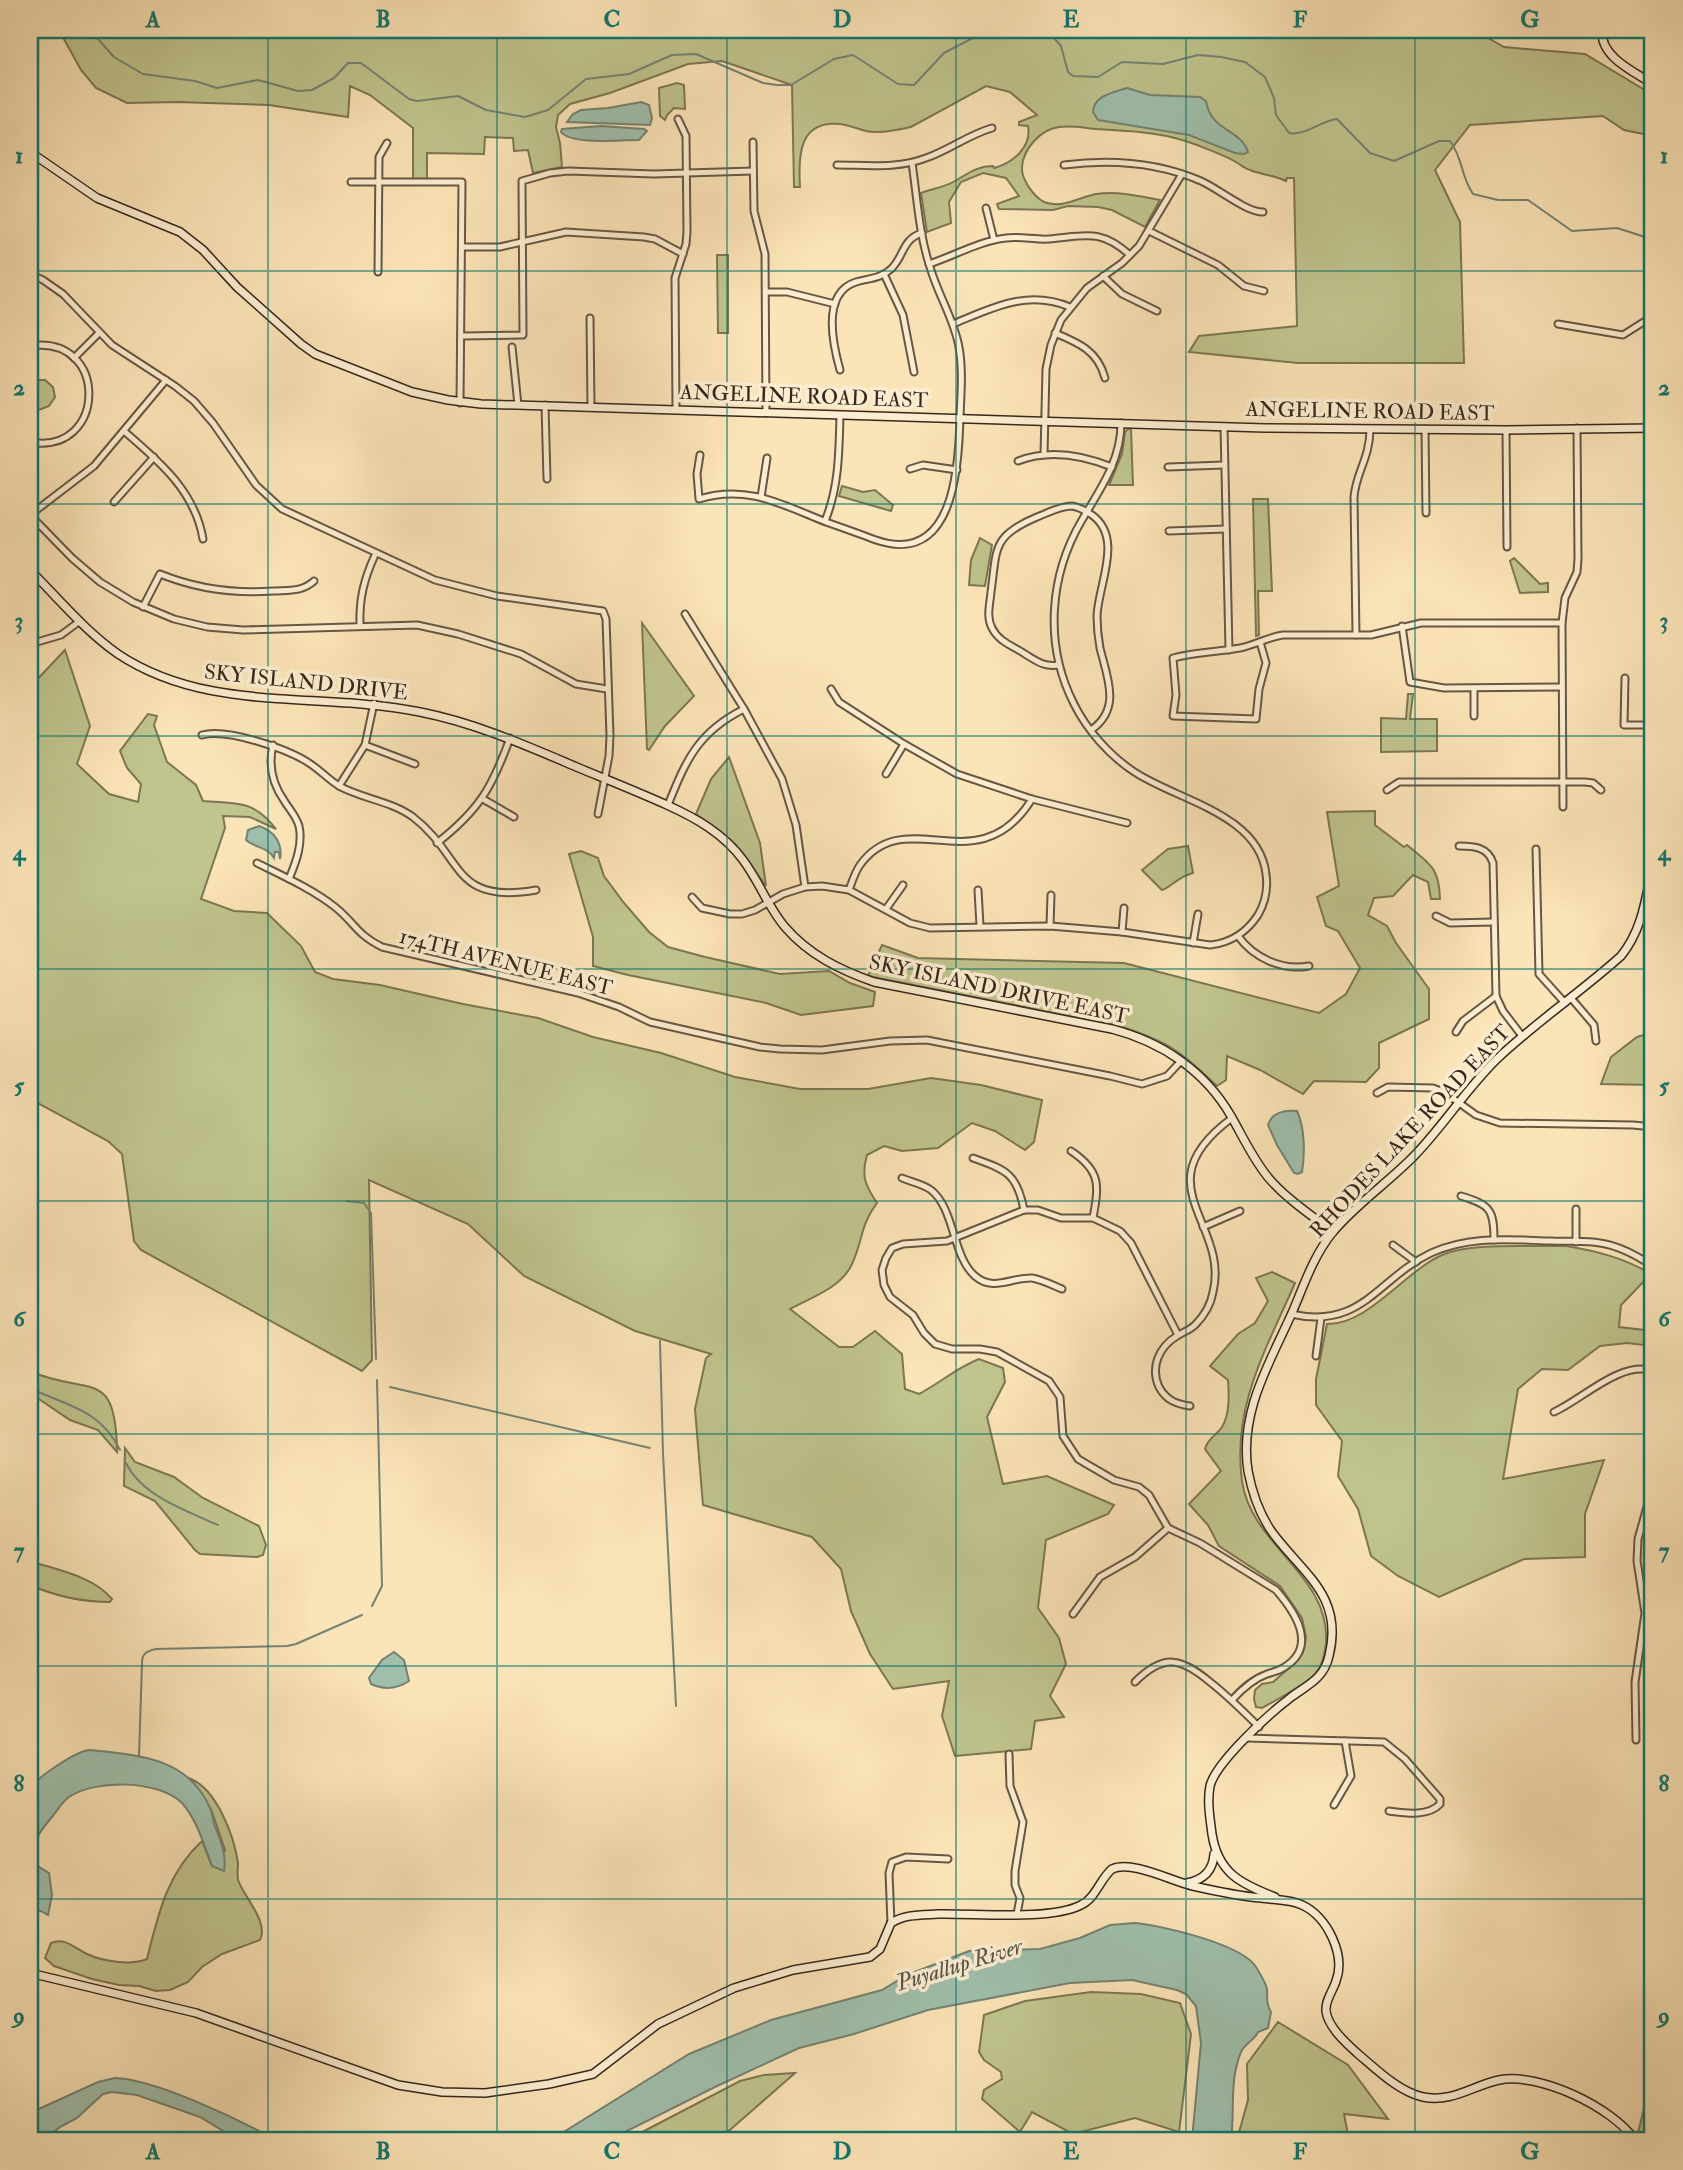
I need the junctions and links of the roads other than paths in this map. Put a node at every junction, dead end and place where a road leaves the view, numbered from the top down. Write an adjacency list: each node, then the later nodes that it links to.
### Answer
1 (1602, 30): 2 (street)
2 (1653, 84)
3 (678, 119): 12 (street)
4 (992, 128): 8 (street)
5 (753, 142): 11 (street)
6 (387, 143): 15 (street)
7 (30, 152): 49 (street, ANGELINE ROAD EAST)
8 (912, 163): 10 (street); 19 (street)
9 (1064, 164): 13 (street)
10 (837, 165)
11 (753, 172): 12 (street); 31 (street)
12 (687, 173): 21 (street); 23 (street)
13 (1182, 174): 17 (street); 18 (street)
14 (351, 182): 15 (street)
15 (379, 182): 22 (street); 26 (street)
16 (986, 208): 20 (street)
17 (1263, 212)
18 (1150, 231): 24 (street); 30 (street)
19 (922, 233): 25 (street); 28 (street)
20 (994, 240): 24 (street); 25 (street)
21 (524, 241): 22 (street); 23 (street); 41 (street)
22 (462, 247): 41 (street)
23 (682, 254): 53 (street)
24 (1130, 255): 29 (street)
25 (929, 264): 37 (street)
26 (378, 272)
27 (30, 274): 39 (street)
28 (884, 274): 32 (street); 46 (street)
29 (1103, 276): 33 (street); 34 (street)
30 (1264, 291)
31 (766, 292): 32 (street); 54 (street)
32 (835, 304): 45 (street)
33 (1070, 307): 37 (street); 40 (street)
34 (1157, 311)
35 (1653, 316): 38 (street)
36 (590, 318): 52 (street)
37 (953, 324): 56 (street)
38 (1558, 324)
39 (99, 333): 44 (street); 48 (street)
40 (1055, 333): 47 (street); 57 (street)
41 (462, 336): 49 (street)
42 (30, 346): 44 (street)
43 (512, 347): 50 (street)
44 (74, 358): 66 (street)
45 (840, 370)
46 (914, 372)
47 (1105, 378)
48 (166, 380): 65 (street); 88 (street)
49 (460, 402): 50 (street, ANGELINE ROAD EAST)
50 (518, 405): 51 (street, ANGELINE ROAD EAST)
51 (545, 405): 52 (street, ANGELINE ROAD EAST); 77 (street)
52 (591, 407): 53 (street, ANGELINE ROAD EAST)
53 (676, 410): 54 (street, ANGELINE ROAD EAST)
54 (766, 413): 55 (street, ANGELINE ROAD EAST)
55 (841, 415): 56 (street, ANGELINE ROAD EAST); 83 (street)
56 (960, 418): 57 (street, ANGELINE ROAD EAST); 76 (street)
57 (1045, 421): 58 (street, ANGELINE ROAD EAST); 68 (street)
58 (1121, 424): 59 (street, ANGELINE ROAD EAST); 73 (street)
59 (1224, 427): 62 (street, ANGELINE ROAD EAST); 72 (street)
60 (1577, 428): 61 (street, ANGELINE ROAD EAST); 64 (street, ANGELINE ROAD EAST); 94 (street)
61 (1653, 428)
62 (1370, 429): 63 (street, ANGELINE ROAD EAST); 97 (street)
63 (1425, 429): 64 (street, ANGELINE ROAD EAST); 81 (street)
64 (1506, 430): 87 (street)
65 (124, 431): 69 (street); 82 (street)
66 (30, 442)
67 (700, 455): 78 (street)
68 (1044, 455): 71 (street); 73 (street)
69 (154, 457): 79 (street); 86 (street)
70 (767, 458): 78 (street)
71 (1018, 461)
72 (1224, 465): 74 (street); 84 (street)
73 (1112, 467): 80 (street)
74 (1168, 467)
75 (910, 469): 76 (street)
76 (957, 470): 83 (street)
77 (547, 479)
78 (761, 497): 83 (street)
79 (114, 502)
80 (1087, 512): 101 (street); 101 (street); 111 (street)
81 (1426, 513)
82 (30, 515): 91 (street)
83 (825, 521)
84 (1225, 529): 85 (street); 100 (street)
85 (1169, 531)
86 (203, 539)
87 (1507, 547)
88 (375, 555): 95 (street); 104 (street)
89 (30, 570): 93 (street, SKY ISLAND DRIVE)
90 (314, 581): 91 (street)
91 (143, 607): 95 (street)
92 (685, 614): 108 (street)
93 (80, 621): 99 (street); 107 (street, SKY ISLAND DRIVE)
94 (1562, 623): 96 (street); 103 (street)
95 (360, 625): 104 (street)
96 (1402, 626): 97 (street); 106 (street)
97 (1356, 635): 98 (street)
98 (1260, 642): 100 (street); 100 (street)
99 (30, 644)
100 (1229, 650)
101 (1059, 666): 111 (street)
102 (1625, 678): 110 (street)
103 (1562, 687): 106 (street); 120 (street)
104 (607, 689): 119 (street)
105 (831, 689): 114 (street)
106 (1474, 689): 109 (street)
107 (374, 703): 113 (street, SKY ISLAND DRIVE); 116 (street)
108 (744, 709): 126 (street); 138 (street)
109 (1474, 716)
110 (1653, 725)
111 (1091, 730): 153 (street)
112 (202, 735): 115 (street)
113 (510, 738): 119 (street, SKY ISLAND DRIVE); 124 (street)
114 (904, 744): 118 (street); 125 (street)
115 (272, 745): 121 (street); 136 (street)
116 (365, 745): 117 (street); 121 (street)
117 (415, 764)
118 (886, 774)
119 (604, 779): 126 (street, SKY ISLAND DRIVE); 128 (street)
120 (1562, 782): 122 (street); 123 (street); 127 (street)
121 (339, 786): 131 (street)
122 (1387, 790)
123 (1601, 790)
124 (484, 799): 129 (street); 131 (street)
125 (1032, 799): 130 (street); 140 (street)
126 (668, 805): 144 (street, SKY ISLAND DRIVE)
127 (1563, 807)
128 (598, 814)
129 (513, 817)
130 (1127, 823)
131 (437, 843): 139 (street)
132 (1459, 846): 149 (street)
133 (1536, 849): 157 (street)
134 (257, 863): 136 (street, 174TH AVENUE EAST)
135 (1653, 864): 157 (street, RHODES LAKE ROAD EAST)
136 (289, 879): 161 (street, 174TH AVENUE EAST)
137 (903, 885): 146 (street)
138 (805, 887): 140 (street); 144 (street)
139 (537, 890)
140 (849, 890): 146 (street)
141 (978, 890): 150 (street)
142 (1051, 895): 151 (street)
143 (692, 897): 144 (street)
144 (768, 903): 161 (street, SKY ISLAND DRIVE EAST)
145 (1124, 908): 152 (street)
146 (886, 909): 150 (street)
147 (1198, 914): 154 (street)
148 (1436, 916): 149 (street)
149 (1493, 922): 156 (street)
150 (980, 926): 151 (street)
151 (1050, 926): 152 (street)
152 (1122, 932): 154 (street)
153 (1238, 936): 154 (street); 155 (street)
154 (1192, 943)
155 (1309, 966)
156 (1496, 996): 158 (street); 159 (street)
157 (1568, 1000): 159 (street, RHODES LAKE ROAD EAST); 160 (street)
158 (1456, 1032)
159 (1522, 1036): 163 (street, RHODES LAKE ROAD EAST)
160 (1597, 1041)
161 (1181, 1060): 164 (street, SKY ISLAND DRIVE EAST)
162 (1377, 1093): 163 (street)
163 (1460, 1103): 165 (street); 175 (street, RHODES LAKE ROAD EAST)
164 (1232, 1118): 174 (street); 175 (street, SKY ISLAND DRIVE EAST)
165 (1653, 1127)
166 (1071, 1151): 173 (street)
167 (973, 1158): 171 (street)
168 (902, 1178): 176 (street)
169 (1461, 1196): 177 (street)
170 (1576, 1209): 178 (street)
171 (1024, 1210): 173 (street); 176 (street)
172 (1240, 1211): 174 (street)
173 (1093, 1218): 186 (street)
174 (1203, 1227): 186 (street)
175 (1333, 1232): 184 (street, RHODES LAKE ROAD EAST)
176 (956, 1238): 183 (street); 192 (street)
177 (1494, 1240): 178 (street); 181 (street)
178 (1576, 1242): 182 (street)
179 (1393, 1245): 181 (street)
180 (1653, 1254): 182 (street)
181 (1416, 1262): 185 (street)
182 (1650, 1265)
183 (1062, 1289)
184 (1291, 1314): 185 (street); 196 (street, RHODES LAKE ROAD EAST)
185 (1321, 1318): 187 (street)
186 (1178, 1335): 189 (street)
187 (1316, 1356)
188 (1653, 1371): 190 (street)
189 (1189, 1406)
190 (1554, 1412)
191 (1653, 1485): 198 (street)
192 (1168, 1528): 193 (street); 195 (street)
193 (1073, 1615)
194 (1135, 1682): 195 (street)
195 (1232, 1700): 196 (street)
196 (1259, 1727): 197 (street, RHODES LAKE ROAD EAST)
197 (1247, 1738): 199 (street); 203 (street, RHODES LAKE ROAD EAST)
198 (1636, 1740)
199 (1345, 1741): 201 (street); 202 (street)
200 (1009, 1755): 207 (street)
201 (1334, 1805)
202 (1389, 1811)
203 (1214, 1846): 205 (street, RHODES LAKE ROAD EAST); 206 (street, RHODES LAKE ROAD EAST)
204 (948, 1859): 208 (street)
205 (1183, 1884): 206 (street); 207 (street)
206 (1279, 1898): 210 (street, RHODES LAKE ROAD EAST)
207 (1017, 1914): 208 (street)
208 (891, 1923): 209 (street)
209 (30, 1973)
210 (1634, 2140)

